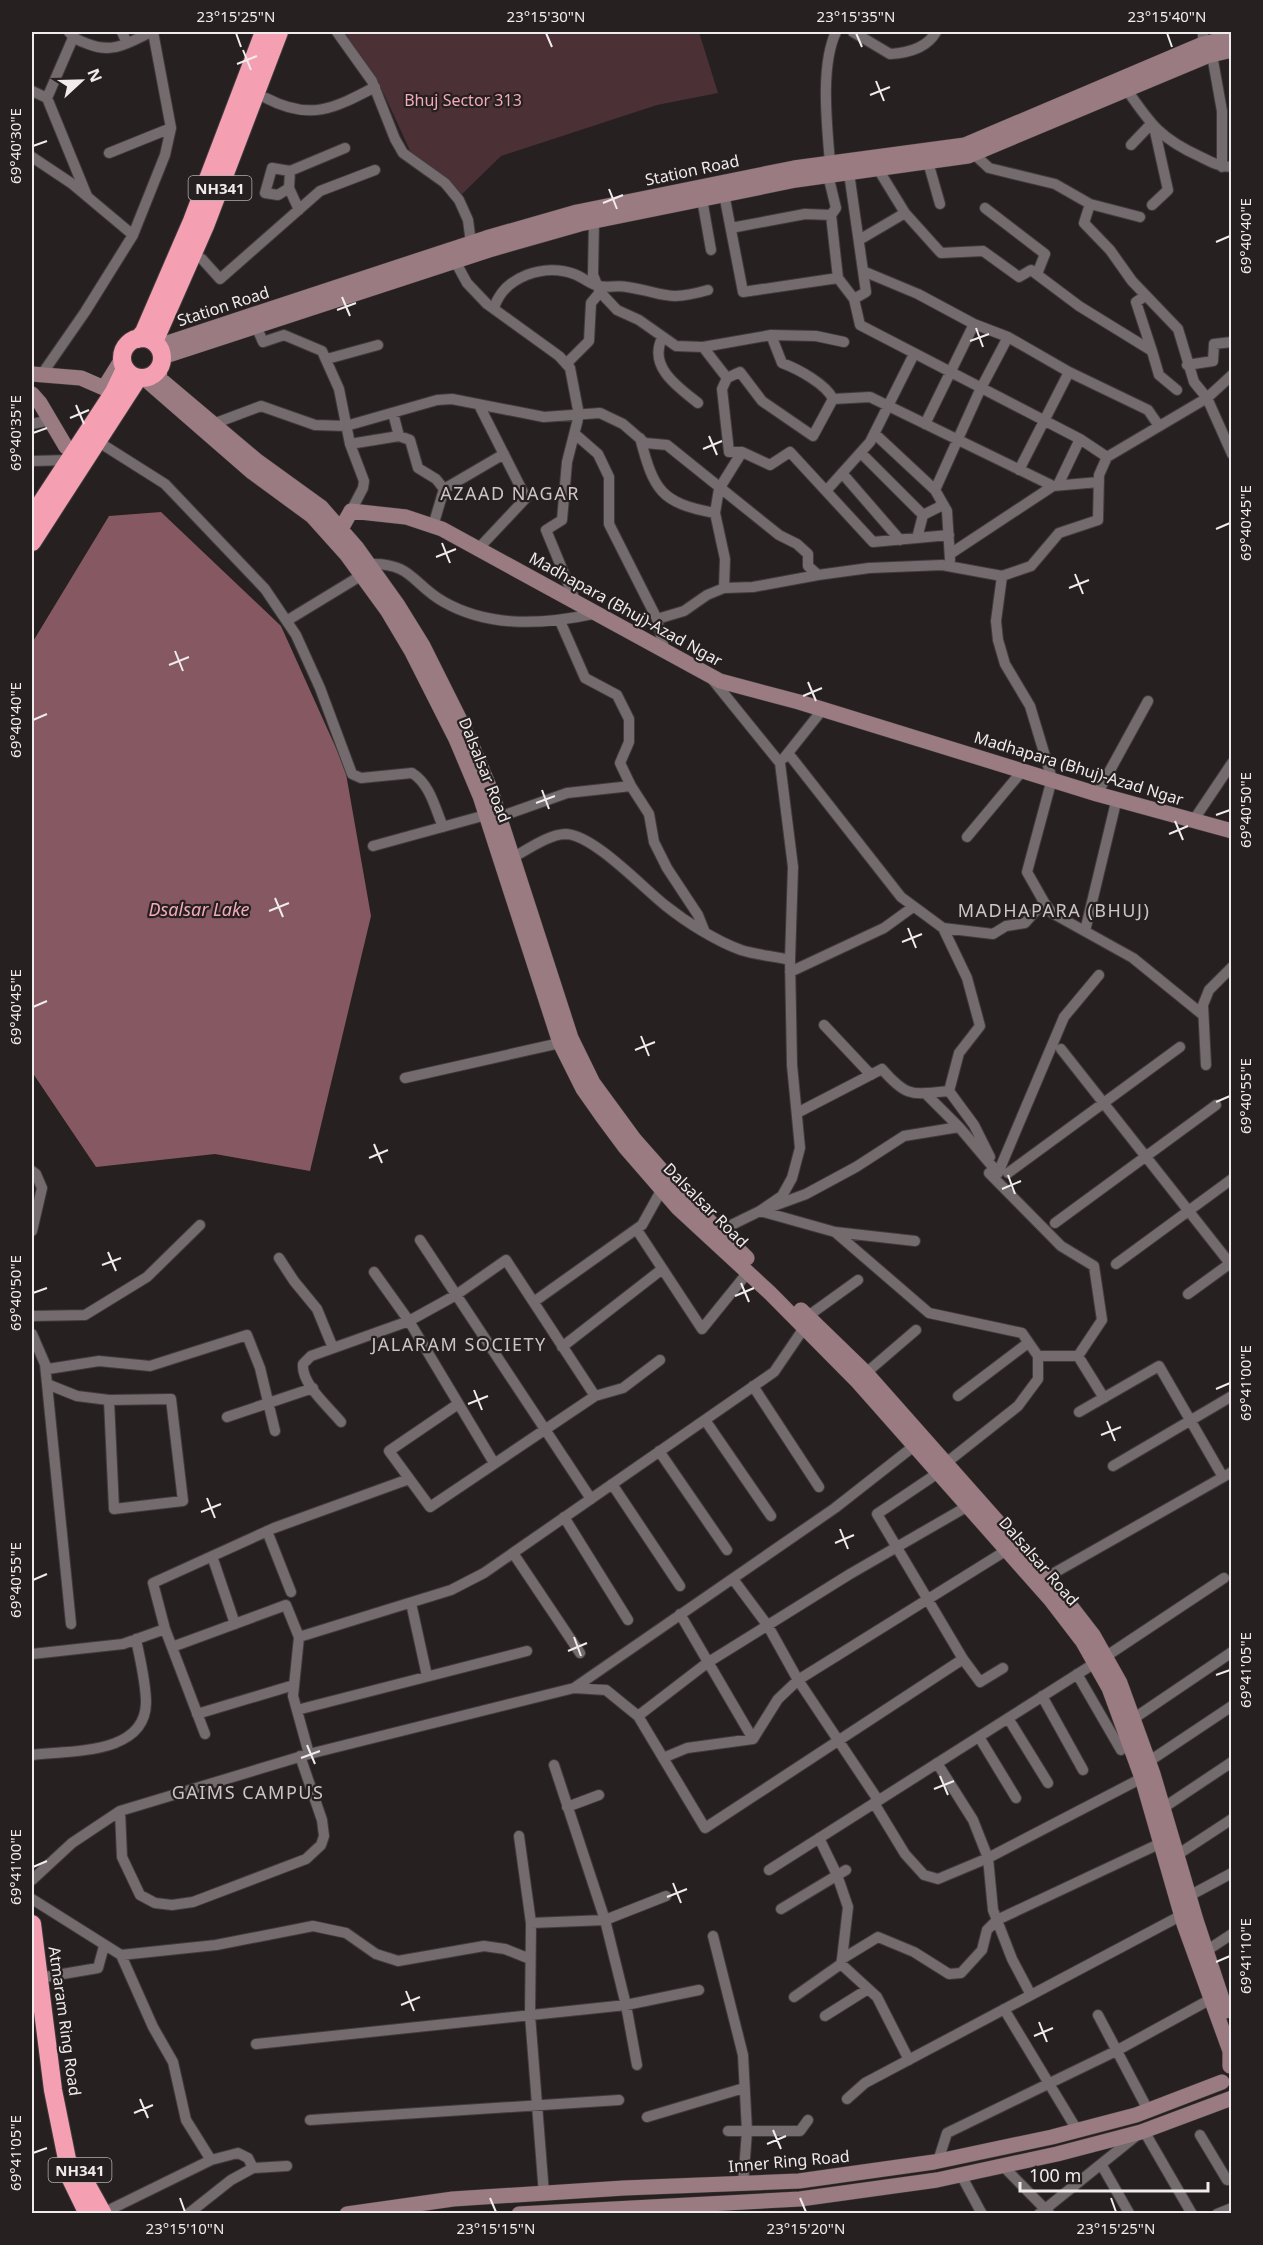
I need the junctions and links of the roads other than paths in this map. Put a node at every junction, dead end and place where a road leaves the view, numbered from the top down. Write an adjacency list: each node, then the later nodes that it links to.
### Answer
1 (122, 32): 11 (street)
2 (152, 32): 11 (street); 20 (street)
3 (264, 32): 73 (highway, NH341)
4 (279, 32): 73 (highway, NH341)
5 (337, 32): 14 (street)
6 (836, 32): 28 (street)
7 (853, 32): 8 (street)
8 (936, 32)
9 (71, 34): 11 (street); 17 (street)
10 (1232, 37): 12 (street, Station Road)
11 (127, 43)
12 (1206, 44): 13 (street, Station Road); 15 (street, Station Road); 27 (street); 28 (street, Station Road)
13 (1232, 50)
14 (375, 87): 18 (street); 49 (street)
15 (1127, 90): 19 (street); 24 (street, Station Road)
16 (32, 92): 17 (street)
17 (47, 98): 35 (street)
18 (266, 98)
19 (1152, 126): 21 (street); 27 (street); 39 (street)
20 (171, 128): 23 (street); 47 (street)
21 (1131, 145)
22 (345, 147): 31 (street)
23 (109, 153)
24 (974, 154): 26 (street, Station Road); 38 (street)
25 (32, 157): 35 (street)
26 (928, 162): 29 (street, Station Road); 37 (street)
27 (1227, 167)
28 (829, 169): 32 (street, Station Road); 34 (street, Station Road); 43 (street); 49 (street, Station Road)
29 (878, 169): 32 (street, Station Road); 42 (street)
30 (375, 170): 41 (street)
31 (290, 171): 33 (street); 33 (street)
32 (849, 173): 48 (street)
33 (288, 188): 41 (street)
34 (724, 194): 36 (street, Station Road); 46 (street)
35 (87, 196): 47 (street)
36 (702, 199): 45 (street, Station Road); 50 (street)
37 (940, 204)
38 (1090, 204): 44 (street); 58 (street)
39 (1152, 205)
40 (985, 208): 54 (street)
41 (299, 210): 51 (street)
42 (904, 213): 48 (street); 54 (street)
43 (831, 215): 46 (street); 55 (street)
44 (1140, 217)
45 (594, 221): 52 (street, Station Road); 56 (street)
46 (731, 228): 55 (street)
47 (133, 235): 78 (street)
48 (859, 240): 53 (street)
49 (471, 243): 73 (street, Station Road)
50 (711, 250)
51 (202, 259)
52 (455, 261): 60 (street); 62 (street, Station Road)
53 (863, 271): 59 (street); 61 (street)
54 (1036, 274): 70 (street)
55 (838, 278): 59 (street)
56 (599, 289): 57 (street); 60 (street); 65 (street); 74 (street)
57 (708, 290)
58 (1145, 296): 70 (street); 75 (street)
59 (854, 300): 71 (street)
60 (494, 308): 74 (street)
61 (974, 324): 64 (street); 76 (street)
62 (256, 326): 72 (street); 73 (street, Station Road)
63 (771, 335): 66 (street); 69 (street); 85 (street)
64 (1008, 336): 77 (street); 81 (street)
65 (662, 338): 69 (street); 86 (street)
66 (844, 342)
67 (1232, 342): 75 (street)
68 (378, 345): 72 (street)
69 (703, 347): 80 (street)
70 (1152, 351): 82 (street)
71 (914, 354): 76 (street); 88 (street)
72 (327, 359): 96 (street)
73 (144, 360): 78 (street); 93 (street, Dalsalsar Road); 103 (highway, NH341); 108 (highway, NH341); 127 (street, Dalsalsar Road)
74 (566, 364): 90 (street)
75 (1187, 365): 84 (street)
76 (949, 372): 81 (street); 95 (street)
77 (1069, 372): 92 (street); 97 (street)
78 (37, 374)
79 (1232, 375): 84 (street)
80 (727, 378): 85 (street); 106 (street)
81 (981, 390): 92 (street); 104 (street)
82 (1176, 390)
83 (32, 394): 91 (street)
84 (1207, 398): 97 (street); 110 (street)
85 (833, 399): 88 (street)
86 (698, 403)
87 (479, 405): 89 (street); 90 (street); 109 (street)
88 (889, 406): 95 (street); 99 (street)
89 (393, 413): 96 (street); 100 (street)
90 (579, 415): 98 (street); 101 (street)
91 (50, 420): 94 (street); 108 (street)
92 (1042, 420): 102 (street); 113 (street)
93 (213, 423): 96 (street); 127 (street, Dalsalsar Road)
94 (32, 424)
95 (925, 424): 104 (street)
96 (346, 426): 105 (street)
97 (1159, 426): 111 (street)
98 (575, 434): 139 (street); 141 (street)
99 (875, 434): 107 (street); 119 (street)
100 (399, 436): 105 (street); 117 (street)
101 (640, 438): 118 (street); 123 (street)
102 (1080, 439): 111 (street); 116 (street)
103 (97, 441): 131 (highway, NH341); 142 (street)
104 (959, 441): 113 (street); 119 (street)
105 (350, 444): 122 (street)
106 (742, 452): 118 (street); 120 (street)
107 (861, 453): 114 (street); 124 (street)
108 (67, 454): 112 (street); 125 (highway, NH341)
109 (504, 454): 117 (street); 132 (street)
110 (1232, 454)
111 (1107, 457): 115 (street)
112 (32, 461)
113 (1019, 470): 116 (street)
114 (842, 473): 120 (street); 130 (street)
115 (1099, 482): 116 (street); 137 (street)
116 (1055, 485): 133 (street)
117 (444, 489): 126 (street)
118 (719, 489): 123 (street); 136 (street)
119 (935, 490): 121 (street)
120 (825, 491): 130 (street)
121 (944, 505): 124 (street); 128 (street)
122 (351, 511): 126 (street, Madhapara (Bhuj)-Azad Ngar); 127 (street)
123 (715, 513): 138 (street)
124 (923, 515): 129 (street)
125 (32, 517)
126 (433, 526): 132 (street, Madhapara (Bhuj)-Azad Ngar)
127 (336, 533): 135 (street, Dalsalsar Road)
128 (949, 534): 129 (street); 133 (street)
129 (917, 538): 130 (street)
130 (900, 540)
131 (32, 542)
132 (478, 549): 139 (street, Madhapara (Bhuj)-Azad Ngar)
133 (950, 554): 134 (street)
134 (951, 567): 136 (street); 137 (street)
135 (366, 570): 142 (street); 143 (street); 156 (street, Dalsalsar Road)
136 (818, 575): 138 (street)
137 (1002, 576): 152 (street)
138 (724, 588): 141 (street)
139 (575, 600): 140 (street, Madhapara (Bhuj)-Azad Ngar)
140 (598, 613): 143 (street); 144 (street, Madhapara (Bhuj)-Azad Ngar)
141 (657, 619): 144 (street)
142 (288, 620): 158 (street)
143 (560, 621): 153 (street)
144 (663, 648): 145 (street, Madhapara (Bhuj)-Azad Ngar)
145 (709, 674): 147 (street, Madhapara (Bhuj)-Azad Ngar); 149 (street)
146 (1148, 701): 154 (street)
147 (824, 709): 148 (street); 151 (street, Madhapara (Bhuj)-Azad Ngar)
148 (788, 753): 149 (street); 164 (street)
149 (780, 763): 168 (street)
150 (1232, 763): 157 (street)
151 (1023, 770): 152 (street, Madhapara (Bhuj)-Azad Ngar); 160 (street)
152 (1052, 779): 154 (street, Madhapara (Bhuj)-Azad Ngar); 163 (street)
153 (631, 786): 156 (street); 166 (street)
154 (1097, 794): 155 (street, Madhapara (Bhuj)-Azad Ngar)
155 (1117, 798): 157 (street, Madhapara (Bhuj)-Azad Ngar); 167 (street)
156 (493, 816): 158 (street); 162 (street, Dalsalsar Road); 174 (street, Dalsalsar Road)
157 (1193, 821): 159 (street, Madhapara (Bhuj)-Azad Ngar)
158 (443, 827): 161 (street)
159 (1232, 831)
160 (967, 837)
161 (373, 846)
162 (512, 858): 166 (street); 197 (street, Dalsalsar Road)
163 (1044, 902): 165 (street); 167 (street)
164 (914, 908): 165 (street); 170 (street)
165 (943, 928): 180 (street)
166 (704, 930): 168 (street)
167 (1085, 931): 172 (street)
168 (790, 960): 170 (street)
169 (1232, 967): 172 (street)
170 (790, 972): 184 (street)
171 (1099, 975): 188 (street)
172 (1203, 1015): 177 (street)
173 (825, 1025): 178 (street)
174 (560, 1043): 179 (street); 190 (street, Dalsalsar Road)
175 (1180, 1047): 182 (street)
176 (1061, 1050): 182 (street)
177 (1206, 1065)
178 (871, 1075): 181 (street); 184 (street)
179 (405, 1078)
180 (949, 1091): 181 (street); 188 (street)
181 (925, 1093): 185 (street)
182 (1104, 1104): 186 (street); 188 (street)
183 (1216, 1105): 186 (street)
184 (797, 1113): 191 (street)
185 (959, 1127): 188 (street); 191 (street)
186 (1146, 1157): 192 (street); 193 (street)
187 (32, 1171): 196 (street)
188 (1003, 1173): 220 (street)
189 (1232, 1179): 192 (street)
190 (662, 1189): 195 (street); 206 (street, Dalsalsar Road)
191 (760, 1211): 197 (street); 198 (street)
192 (1188, 1211): 202 (street); 203 (street)
193 (1055, 1223)
194 (200, 1225): 211 (street)
195 (636, 1230): 204 (street); 210 (street)
196 (32, 1231)
197 (719, 1231): 213 (street, Dalsalsar Road)
198 (835, 1232): 200 (street); 216 (street)
199 (420, 1240): 209 (street)
200 (915, 1242)
201 (279, 1258): 218 (street)
202 (1116, 1264)
203 (1231, 1264): 208 (street)
204 (661, 1270): 206 (street); 217 (street)
205 (374, 1272): 212 (street)
206 (748, 1272): 213 (street, Dalsalsar Road)
207 (858, 1280): 213 (street)
208 (1188, 1294)
209 (456, 1295): 210 (street); 212 (street); 239 (street)
210 (535, 1301): 217 (street)
211 (32, 1316)
212 (409, 1321): 218 (street); 233 (street)
213 (806, 1322): 223 (street, Dalsalsar Road); 225 (street); 241 (street, Dalsalsar Road)
214 (916, 1330): 223 (street)
215 (32, 1334): 222 (street)
216 (1028, 1342): 219 (street); 228 (street)
217 (562, 1347): 227 (street)
218 (333, 1348): 226 (street)
219 (1038, 1356): 220 (street); 245 (street)
220 (1078, 1356): 230 (street)
221 (660, 1360): 227 (street)
222 (45, 1364): 224 (street); 232 (street)
223 (866, 1373): 245 (street, Dalsalsar Road)
224 (47, 1384): 231 (street); 269 (street)
225 (753, 1386): 236 (street); 249 (street)
226 (313, 1388): 232 (street); 238 (street)
227 (595, 1396): 239 (street)
228 (958, 1396)
229 (1232, 1396): 237 (street)
230 (1104, 1398): 234 (street); 237 (street)
231 (109, 1400): 231 (street)
232 (269, 1401): 235 (street); 240 (street)
233 (458, 1404): 243 (street); 247 (street)
234 (1079, 1413)
235 (227, 1417)
236 (705, 1420): 242 (street); 252 (street)
237 (1191, 1420): 244 (street); 246 (street)
238 (341, 1422)
239 (546, 1428): 243 (street); 250 (street)
240 (274, 1431)
241 (914, 1446): 245 (street, Dalsalsar Road); 262 (street)
242 (659, 1451): 248 (street); 256 (street)
243 (494, 1463): 247 (street)
244 (1113, 1466)
245 (942, 1468): 251 (street, Dalsalsar Road); 255 (street); 260 (street, Dalsalsar Road)
246 (1227, 1475): 260 (street)
247 (409, 1479): 254 (street)
248 (612, 1484): 250 (street); 263 (street)
249 (819, 1486)
250 (591, 1499): 253 (street)
251 (968, 1506): 255 (street); 257 (street, Dalsalsar Road)
252 (771, 1516)
253 (564, 1517): 258 (street); 268 (street)
254 (267, 1531): 259 (street); 264 (street)
255 (898, 1546): 265 (street); 271 (street)
256 (727, 1550)
257 (1007, 1550): 265 (street); 281 (street, Dalsalsar Road)
258 (513, 1553): 266 (street); 277 (street)
259 (212, 1556): 270 (street); 272 (street)
260 (1047, 1577): 281 (street, Dalsalsar Road)
261 (1224, 1578): 281 (street)
262 (733, 1579): 267 (street); 271 (street)
263 (680, 1586)
264 (291, 1592)
265 (929, 1598): 280 (street); 286 (street)
266 (411, 1604): 273 (street); 285 (street)
267 (680, 1614): 282 (street); 288 (street)
268 (628, 1620)
269 (70, 1624)
270 (234, 1624): 273 (street); 275 (street)
271 (768, 1626): 282 (street); 286 (street)
272 (165, 1629): 274 (street); 275 (street)
273 (299, 1637): 287 (street)
274 (136, 1639): 279 (street); 301 (street)
275 (172, 1647): 292 (street)
276 (527, 1651): 285 (street)
277 (580, 1653)
278 (1232, 1653): 295 (street)
279 (32, 1654)
280 (963, 1659): 283 (street); 299 (street)
281 (1100, 1660): 284 (street); 295 (street, Dalsalsar Road); 309 (street, Dalsalsar Road)
282 (707, 1663): 293 (street); 298 (street)
283 (1003, 1668)
284 (1077, 1674): 289 (street); 300 (street)
285 (427, 1676): 291 (street)
286 (798, 1680): 298 (street); 299 (street)
287 (294, 1685): 291 (street); 292 (street)
288 (574, 1688): 293 (street); 302 (street)
289 (1042, 1696): 294 (street); 308 (street)
290 (1232, 1706): 304 (street)
291 (297, 1710): 302 (street)
292 (197, 1714): 296 (street)
293 (638, 1716): 303 (street)
294 (1008, 1718): 297 (street); 310 (street)
295 (1133, 1719): 304 (street, Dalsalsar Road)
296 (205, 1734)
297 (979, 1737): 306 (street); 312 (street)
298 (753, 1739): 303 (street)
299 (840, 1740): 303 (street); 313 (street)
300 (1120, 1750)
301 (32, 1755)
302 (305, 1755): 316 (street); 316 (street)
303 (663, 1758)
304 (1148, 1761): 315 (street, Dalsalsar Road)
305 (1232, 1762): 315 (street)
306 (937, 1763): 313 (street); 322 (street)
307 (554, 1765): 314 (street)
308 (1083, 1770)
309 (1142, 1778): 320 (street, Dalsalsar Road); 322 (street)
310 (1048, 1783)
311 (599, 1795): 314 (street)
312 (1016, 1798)
313 (876, 1802): 319 (street); 322 (street)
314 (567, 1808): 332 (street)
315 (1163, 1808): 321 (street, Dalsalsar Road)
316 (120, 1810): 326 (street)
317 (1232, 1819): 321 (street)
318 (519, 1836): 334 (street)
319 (819, 1838): 323 (street); 324 (street)
320 (1161, 1844): 331 (street, Dalsalsar Road); 333 (street)
321 (1177, 1855): 328 (street, Dalsalsar Road)
322 (988, 1858): 333 (street)
323 (769, 1870)
324 (842, 1873): 330 (street); 342 (street)
325 (1232, 1873): 328 (street)
326 (32, 1880)
327 (666, 1896): 332 (street)
328 (1189, 1896): 339 (street, Dalsalsar Road)
329 (32, 1899): 338 (street)
330 (781, 1909)
331 (1182, 1915): 346 (street, Dalsalsar Road); 347 (street)
332 (605, 1920): 334 (street); 349 (street)
333 (997, 1920): 342 (street); 347 (street)
334 (531, 1923): 341 (street)
335 (32, 1924): 343 (highway, Atmaram Ring Road / NH341)
336 (1232, 1934): 339 (street)
337 (713, 1936): 362 (street)
338 (104, 1946): 340 (street); 343 (street)
339 (1206, 1951): 346 (street, Dalsalsar Road)
340 (121, 1955): 341 (street); 377 (street)
341 (530, 1959): 351 (street)
342 (842, 1962): 344 (street); 348 (street)
343 (39, 1978): 371 (highway, Atmaram Ring Road / NH341)
344 (868, 1989): 353 (street); 357 (street)
345 (699, 1990): 349 (street)
346 (1221, 1992): 354 (street, Dalsalsar Road); 356 (street); 359 (street, Dalsalsar Road)
347 (1031, 1995): 350 (street)
348 (794, 1997)
349 (626, 2005): 351 (street); 358 (street)
350 (1004, 2009): 357 (street); 361 (street)
351 (530, 2015): 355 (street); 366 (street)
352 (1098, 2015): 356 (street)
353 (825, 2016)
354 (1232, 2026)
355 (256, 2044)
356 (1116, 2051): 361 (street); 367 (street)
357 (909, 2060): 364 (street)
358 (638, 2065)
359 (1231, 2066): 360 (street)
360 (1222, 2082): 363 (street); 367 (street, Inner Ring Road)
361 (1048, 2083): 372 (street); 378 (street)
362 (744, 2088): 368 (street); 374 (street)
363 (1232, 2097): 375 (street)
364 (847, 2098)
365 (619, 2100): 366 (street)
366 (538, 2105): 369 (street); 386 (street)
367 (1148, 2110): 372 (street, Inner Ring Road)
368 (647, 2117)
369 (310, 2120)
370 (808, 2120): 374 (street)
371 (60, 2124): 390 (highway, Atmaram Ring Road / NH341); 392 (highway, Atmaram Ring Road / NH341)
372 (1077, 2130): 378 (street, Inner Ring Road)
373 (728, 2131): 374 (street)
374 (747, 2131): 385 (street)
375 (1143, 2131): 379 (street); 381 (street); 397 (street)
376 (1200, 2135): 384 (street)
377 (211, 2160): 382 (street); 390 (street)
378 (938, 2161): 385 (street, Inner Ring Road)
379 (1101, 2164): 389 (street); 391 (street)
380 (288, 2166): 382 (street)
381 (1003, 2166): 383 (street); 389 (street)
382 (253, 2168): 393 (street)
383 (961, 2175): 387 (street); 396 (street)
384 (1232, 2179)
385 (743, 2184): 386 (street, Inner Ring Road)
386 (544, 2194): 394 (street, Inner Ring Road)
387 (733, 2208): 395 (street)
388 (1232, 2208): 398 (street)
389 (1045, 2212)
390 (103, 2213)
391 (1129, 2213)
392 (88, 2214)
393 (188, 2214)
394 (347, 2214)
395 (519, 2214)
396 (982, 2214)
397 (1192, 2214)
398 (1217, 2214)

